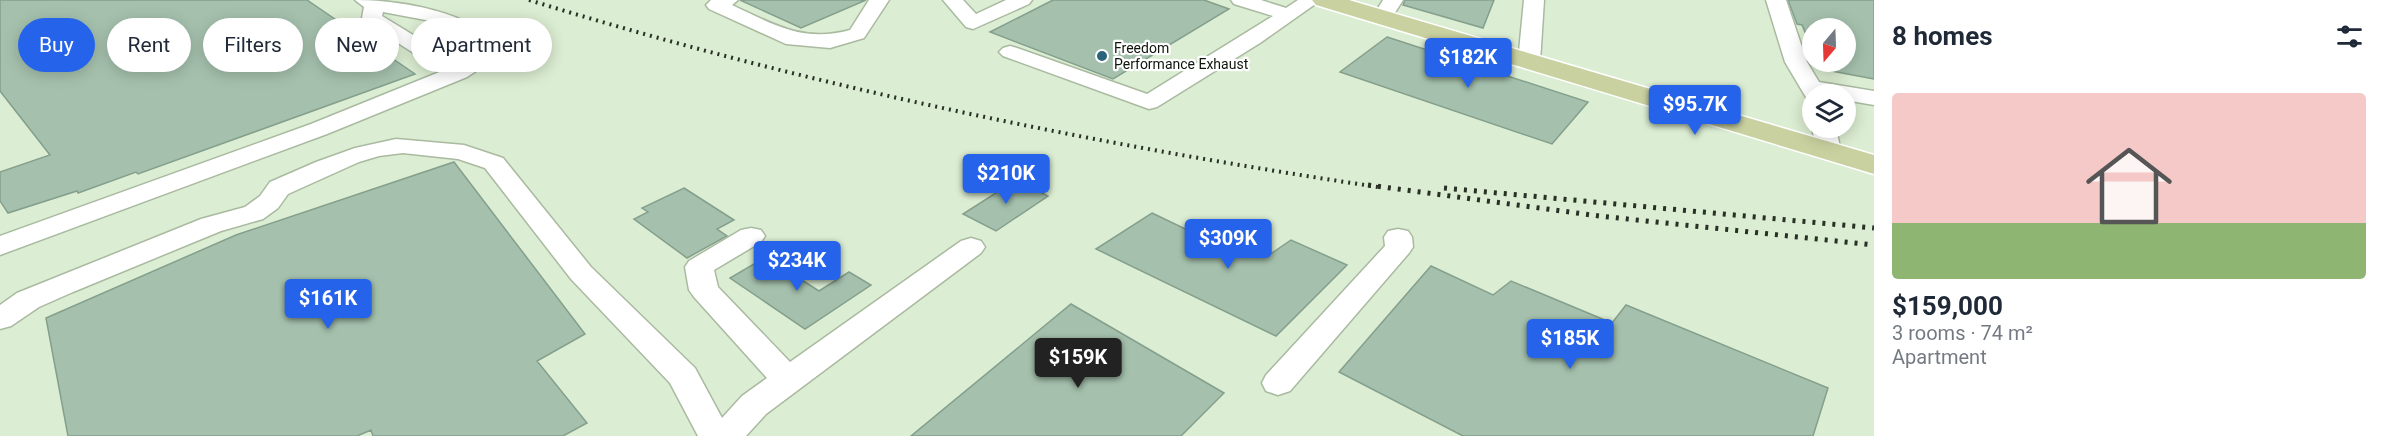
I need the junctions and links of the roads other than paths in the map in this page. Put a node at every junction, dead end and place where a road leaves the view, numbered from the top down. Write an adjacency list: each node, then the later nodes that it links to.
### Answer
1 (728, 0): 2 (street)
2 (879, 0)
3 (953, 0): 4 (street)
4 (1022, 0)
5 (1240, 0): 12 (street)
6 (1311, 0): 12 (street)
7 (1324, 0): 11 (main road)
8 (1533, 0): 16 (street)
9 (1776, 0): 18 (street)
10 (369, 3): 13 (street); 14 (street)
11 (1387, 9): 16 (main road)
12 (1289, 15): 15 (street)
13 (441, 18)
14 (411, 42)
15 (1010, 52)
16 (1529, 62): 23 (main road)
17 (459, 72): 27 (street)
18 (1808, 84)
19 (1856, 96): 20 (street)
20 (1874, 98)
21 (1856, 113): 22 (street)
22 (1874, 116)
23 (1827, 140): 24 (main road)
24 (1874, 165)
25 (751, 236): 30 (street)
26 (1398, 237): 31 (street)
27 (0, 246)
28 (971, 247): 30 (street)
29 (0, 319): 32 (street)
30 (788, 380): 33 (street)
31 (1278, 383)
32 (715, 436)
33 (726, 436)

